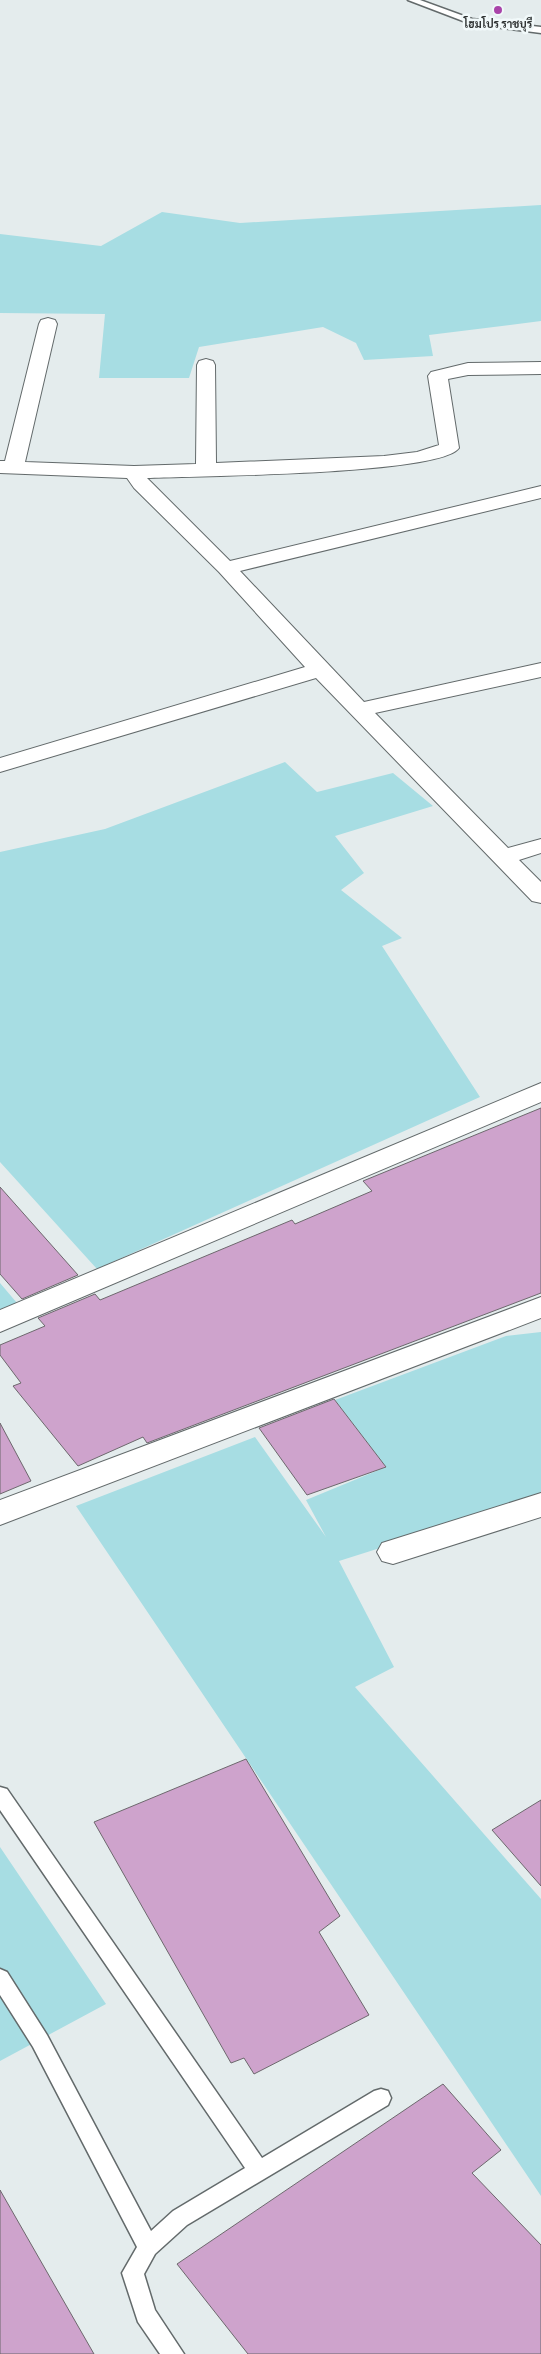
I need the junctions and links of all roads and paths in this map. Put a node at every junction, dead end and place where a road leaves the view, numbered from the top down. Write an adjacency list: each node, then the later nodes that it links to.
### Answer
1 (412, 0): 2 (lane)
2 (541, 30)
3 (48, 324): 6 (street)
4 (206, 365): 7 (street)
5 (541, 368): 7 (street)
6 (7, 467): 8 (street)
7 (206, 469): 8 (street)
8 (134, 472): 10 (street)
9 (541, 492): 10 (street)
10 (226, 568): 11 (street)
11 (320, 670): 13 (street); 14 (street)
12 (541, 670): 13 (street)
13 (359, 710): 16 (street)
14 (0, 765)
15 (541, 846): 16 (street)
16 (502, 857): 17 (street)
17 (541, 896)
18 (541, 1092): 20 (street)
19 (541, 1307): 22 (street)
20 (0, 1322)
21 (541, 1505): 23 (street)
22 (0, 1513)
23 (394, 1552)
24 (0, 1795): 27 (lane)
25 (0, 1978): 28 (lane)
26 (381, 2098): 27 (lane)
27 (258, 2171): 28 (lane)
28 (148, 2246): 29 (lane)
29 (173, 2354)

